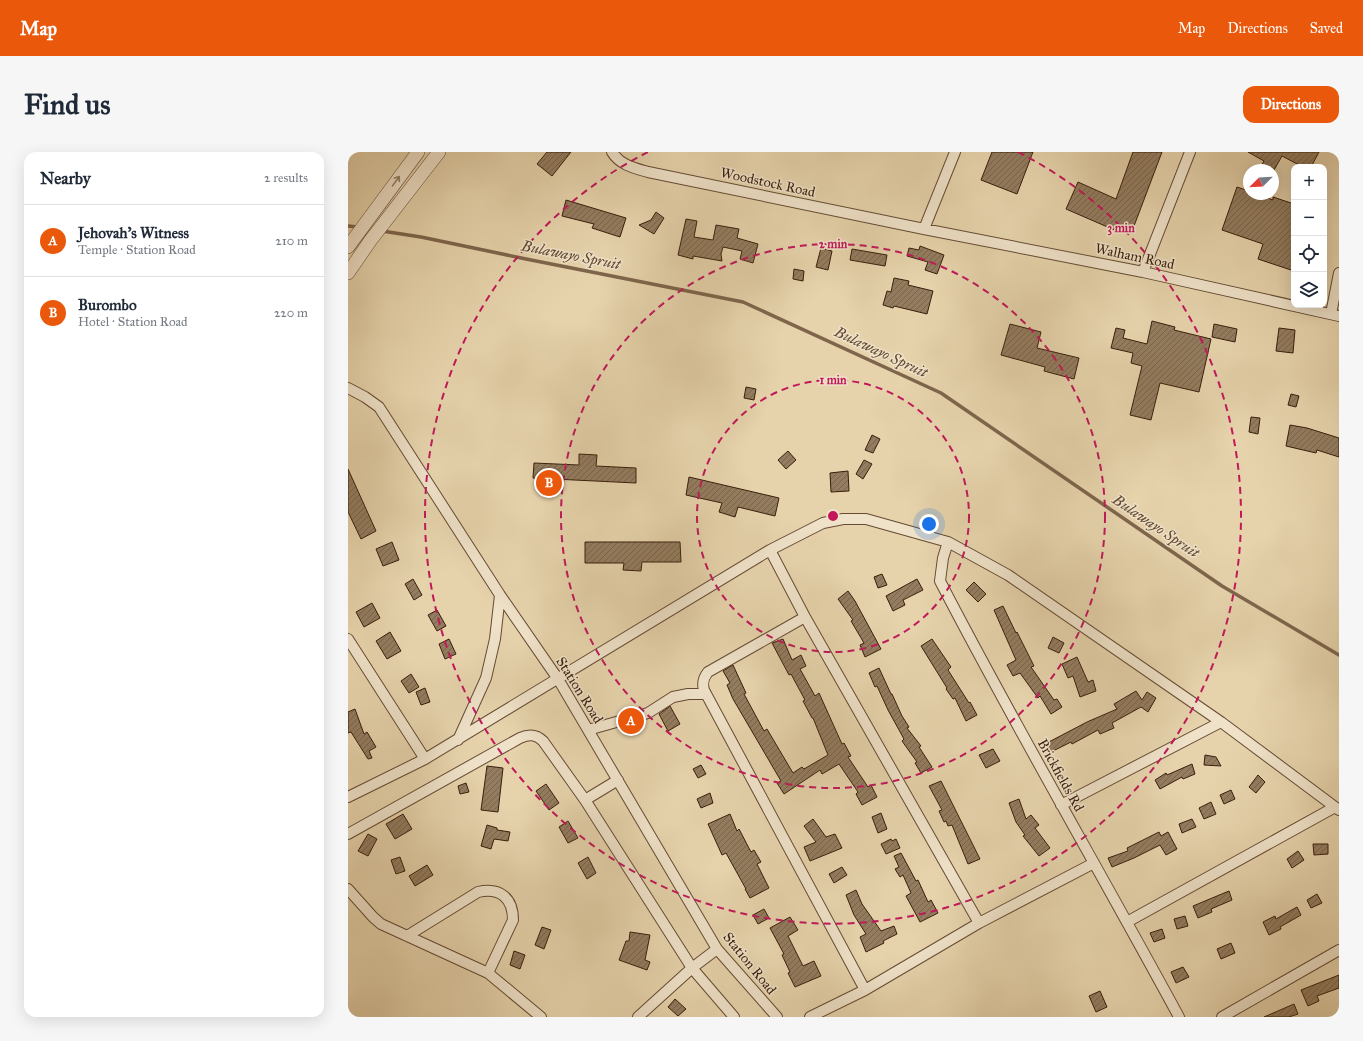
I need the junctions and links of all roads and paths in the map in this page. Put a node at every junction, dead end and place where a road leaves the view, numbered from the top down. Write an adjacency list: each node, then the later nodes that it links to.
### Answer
1 (418, 152): 7 (street, one-way to 1)
2 (439, 152): 9 (street)
3 (612, 152): 6 (street, Woodstock Road)
4 (955, 152): 6 (street)
5 (1190, 152): 8 (street)
6 (924, 229): 8 (street, Walham Road)
7 (348, 247)
8 (1143, 272): 11 (street, Walham Road)
9 (348, 273)
10 (1339, 273): 11 (street)
11 (1335, 315)
12 (348, 388): 15 (street, Station Road)
13 (948, 542): 14 (street); 20 (street); 27 (street, Brickfields Rd)
14 (770, 550): 16 (street); 18 (street)
15 (500, 595): 18 (street, Station Road); 22 (street)
16 (805, 617): 19 (street); 33 (street)
17 (348, 639): 23 (street)
18 (558, 679): 21 (street, Station Road); 22 (street)
19 (706, 694): 21 (street); 39 (street)
20 (1221, 722): 27 (street); 28 (street)
21 (588, 730): 24 (street, Station Road)
22 (458, 740): 23 (street)
23 (425, 759): 25 (street)
24 (618, 780): 26 (street); 35 (street, Station Road)
25 (348, 797)
26 (585, 800): 29 (street); 37 (street)
27 (1061, 805): 30 (street, Brickfields Rd)
28 (1337, 809): 32 (street)
29 (348, 834)
30 (1094, 863): 32 (street, Brickfields Rd); 33 (street)
31 (348, 889): 34 (street)
32 (1128, 922): 45 (street, Brickfields Rd)
33 (979, 923): 39 (street)
34 (407, 936): 38 (street); 38 (street)
35 (717, 949): 37 (street); 43 (street, Station Road)
36 (1339, 950): 46 (street)
37 (692, 968): 41 (street); 42 (street)
38 (488, 973): 40 (street)
39 (865, 990): 44 (street)
40 (541, 1017)
41 (638, 1017)
42 (734, 1017)
43 (776, 1017)
44 (810, 1017)
45 (1179, 1017)
46 (1222, 1017)

